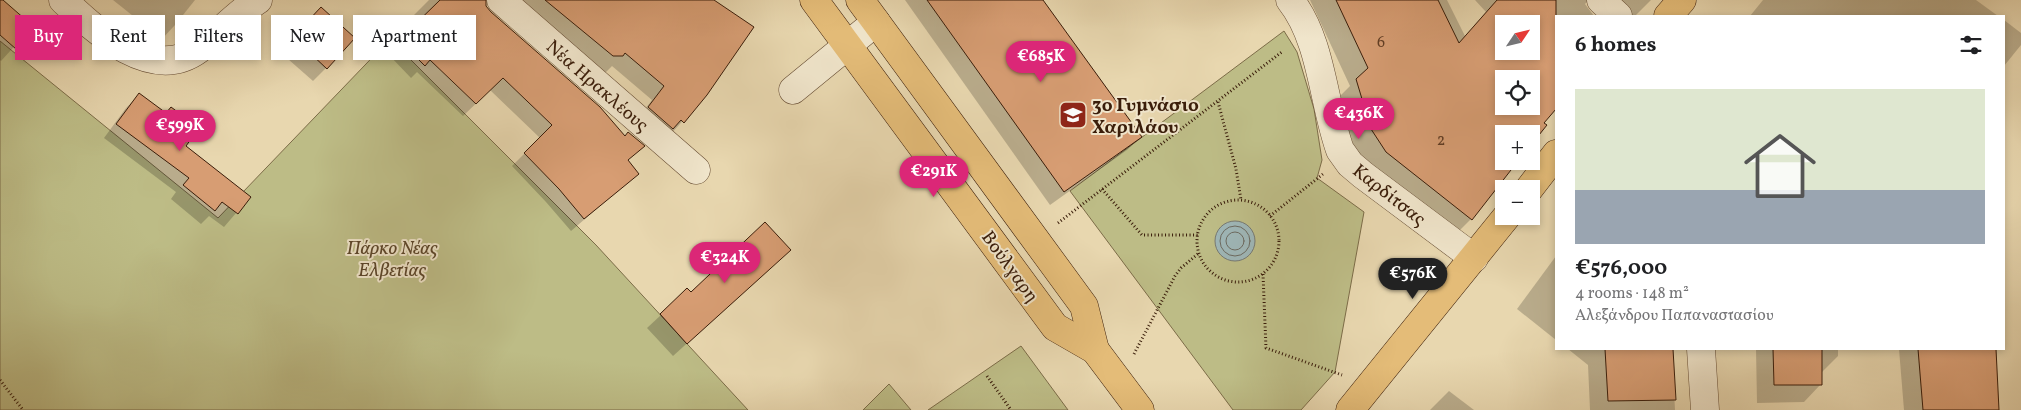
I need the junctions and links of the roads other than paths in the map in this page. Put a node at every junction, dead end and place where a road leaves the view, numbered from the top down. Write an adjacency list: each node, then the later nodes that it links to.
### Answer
1 (258, 0): 7 (street)
2 (501, 0): 13 (street, Νέα Ηρακλέους)
3 (814, 0): 10 (main road, Βούλγαρη)
4 (860, 0): 9 (main road, Βούλγαρη)
5 (1290, 0): 16 (street, Καρδίτσας)
6 (1601, 0): 8 (street)
7 (68, 5)
8 (1617, 15)
9 (876, 22): 10 (street); 17 (main road, Βούλγαρη)
10 (848, 45): 11 (street); 17 (main road, Βούλγαρη)
11 (793, 90)
12 (1555, 155): 14 (main road)
13 (696, 170)
14 (1536, 180)
15 (1500, 225): 16 (main road)
16 (1474, 258): 20 (main road)
17 (1094, 350): 19 (main road, Βούλγαρη)
18 (1701, 350): 21 (street)
19 (1140, 410)
20 (1350, 410)
21 (1705, 410)

